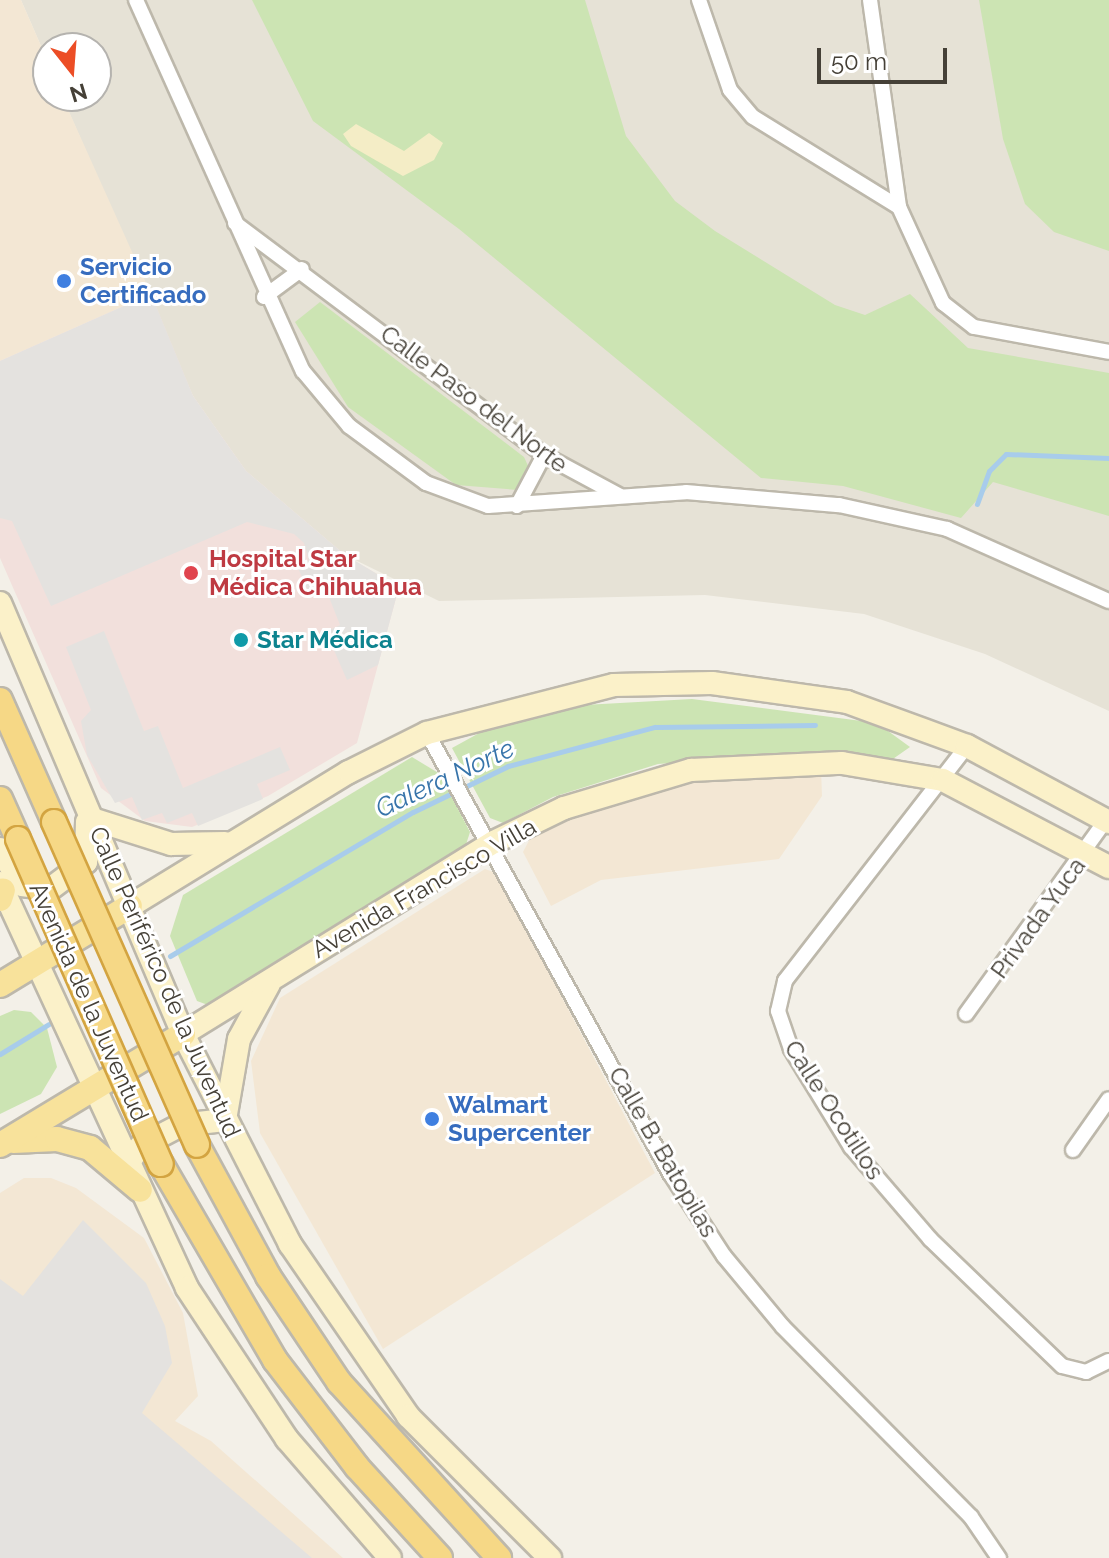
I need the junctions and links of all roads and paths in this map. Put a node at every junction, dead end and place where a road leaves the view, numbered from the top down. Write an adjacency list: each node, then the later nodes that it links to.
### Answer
1 (136, 0): 5 (street)
2 (699, 0): 4 (street)
3 (870, 0): 4 (street)
4 (899, 207): 8 (street)
5 (235, 223): 6 (street, Calle Paso del Norte); 7 (street)
6 (302, 269): 7 (street); 9 (street, Calle Paso del Norte)
7 (264, 297): 11 (street)
8 (1109, 352)
9 (544, 455): 10 (street, Calle Paso del Norte); 11 (street)
10 (621, 497): 11 (street); 12 (street)
11 (517, 506)
12 (1109, 601)
13 (0, 603): 15 (main road, Calle Periférico de la Juventud)
14 (0, 700): 44 (highway, Avenida de la Juventud, bridge)
15 (54, 727): 20 (main road, Calle Periférico de la Juventud); 24 (main road)
16 (427, 733): 17 (main road); 22 (main road); 23 (street, Calle B. Batopilas)
17 (967, 746): 18 (street, Calle Ocotillos); 21 (main road)
18 (943, 780): 23 (main road, Avenida Francisco Villa); 25 (main road, Avenida Francisco Villa); 41 (street, Calle Ocotillos)
19 (0, 799): 24 (highway, Avenida de la Juventud)
20 (92, 819): 22 (main road); 28 (main road, Calle Periférico de la Juventud)
21 (1108, 821): 25 (street, Privada Yuca)
22 (234, 841): 28 (main road)
23 (494, 842): 30 (main road, Avenida Francisco Villa); 46 (street, Calle B. Batopilas)
24 (9, 844): 43 (highway, Avenida de la Juventud, bridge)
25 (1085, 854): 26 (main road, Avenida Francisco Villa); 32 (street, Privada Yuca)
26 (1109, 867)
27 (1, 890): 29 (main road)
28 (130, 906): 29 (main road); 33 (main road, Calle Periférico de la Juventud)
29 (36, 964): 31 (main road); 34 (main road)
30 (274, 976): 33 (main road, Avenida Francisco Villa); 36 (main road)
31 (0, 985)
32 (966, 1014)
33 (183, 1034): 34 (main road, Avenida Francisco Villa); 36 (main road, Calle Periférico de la Juventud)
34 (92, 1089): 37 (main road, Avenida Francisco Villa); 39 (main road)
35 (1109, 1099): 38 (street)
36 (225, 1120): 39 (main road); 45 (main road, Calle Periférico de la Juventud)
37 (3, 1144): 40 (main road)
38 (1073, 1150)
39 (128, 1163): 40 (main road)
40 (140, 1190): 42 (main road)
41 (1109, 1361)
42 (390, 1558)
43 (440, 1558)
44 (499, 1558)
45 (550, 1558)
46 (999, 1558)

